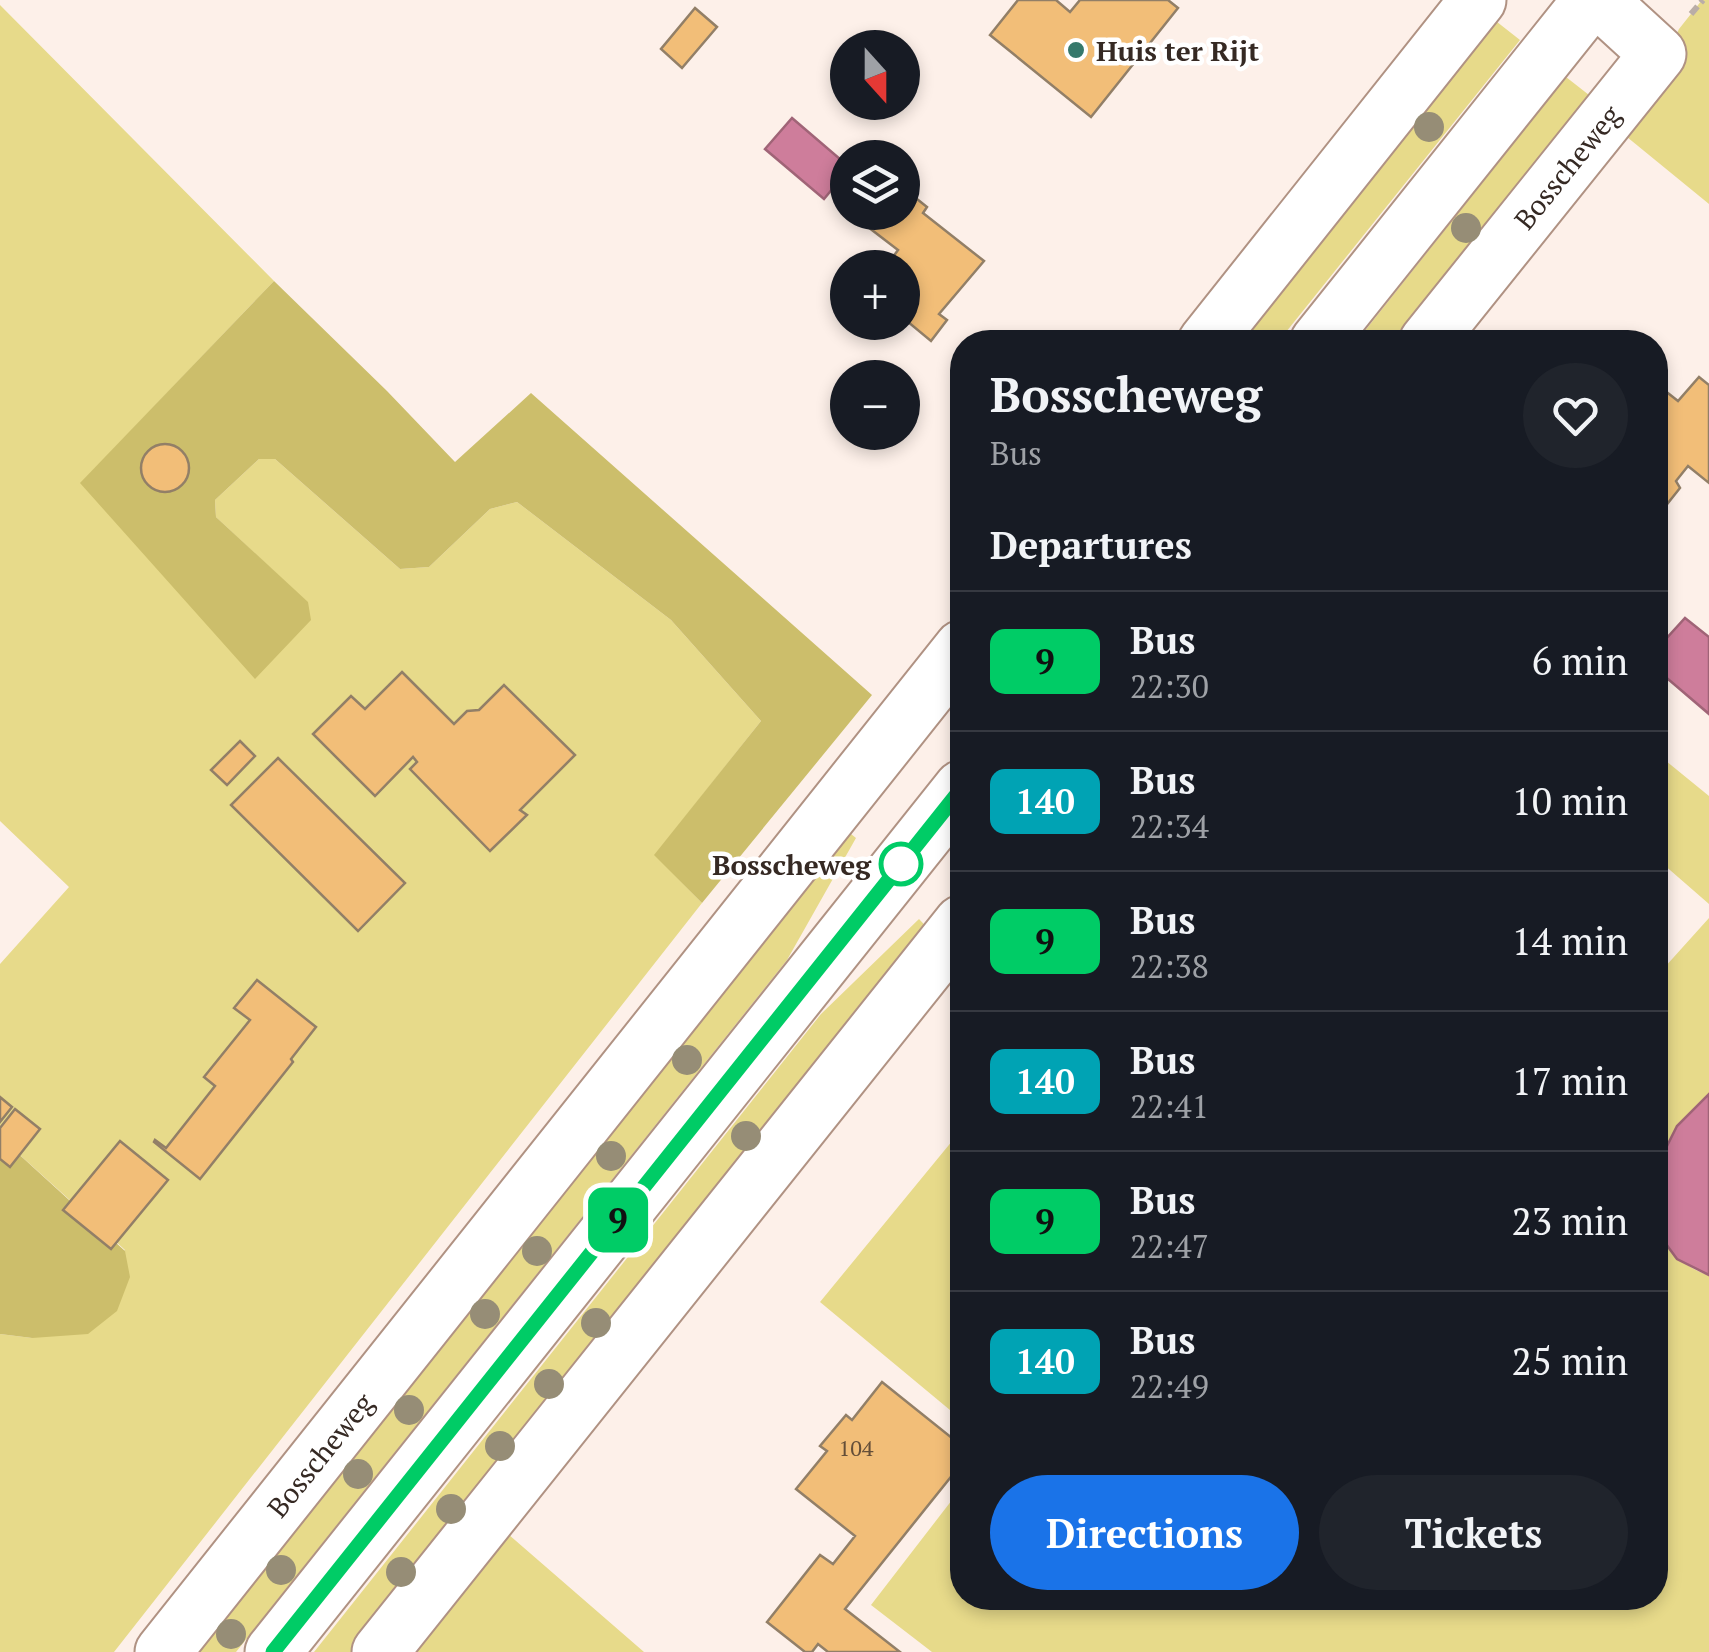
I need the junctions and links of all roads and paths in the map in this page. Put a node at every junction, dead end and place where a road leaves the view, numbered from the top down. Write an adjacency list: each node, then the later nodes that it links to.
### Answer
1 (1478, 0): 4 (street)
2 (1591, 0): 5 (street)
3 (1599, 0): 6 (street, Bosscheweg)
4 (1216, 330)
5 (1328, 330)
6 (1437, 330)
7 (950, 663): 10 (street, Bosscheweg)
8 (950, 803): 11 (street)
9 (950, 938): 12 (street)
10 (163, 1652)
11 (273, 1652)
12 (380, 1652)

